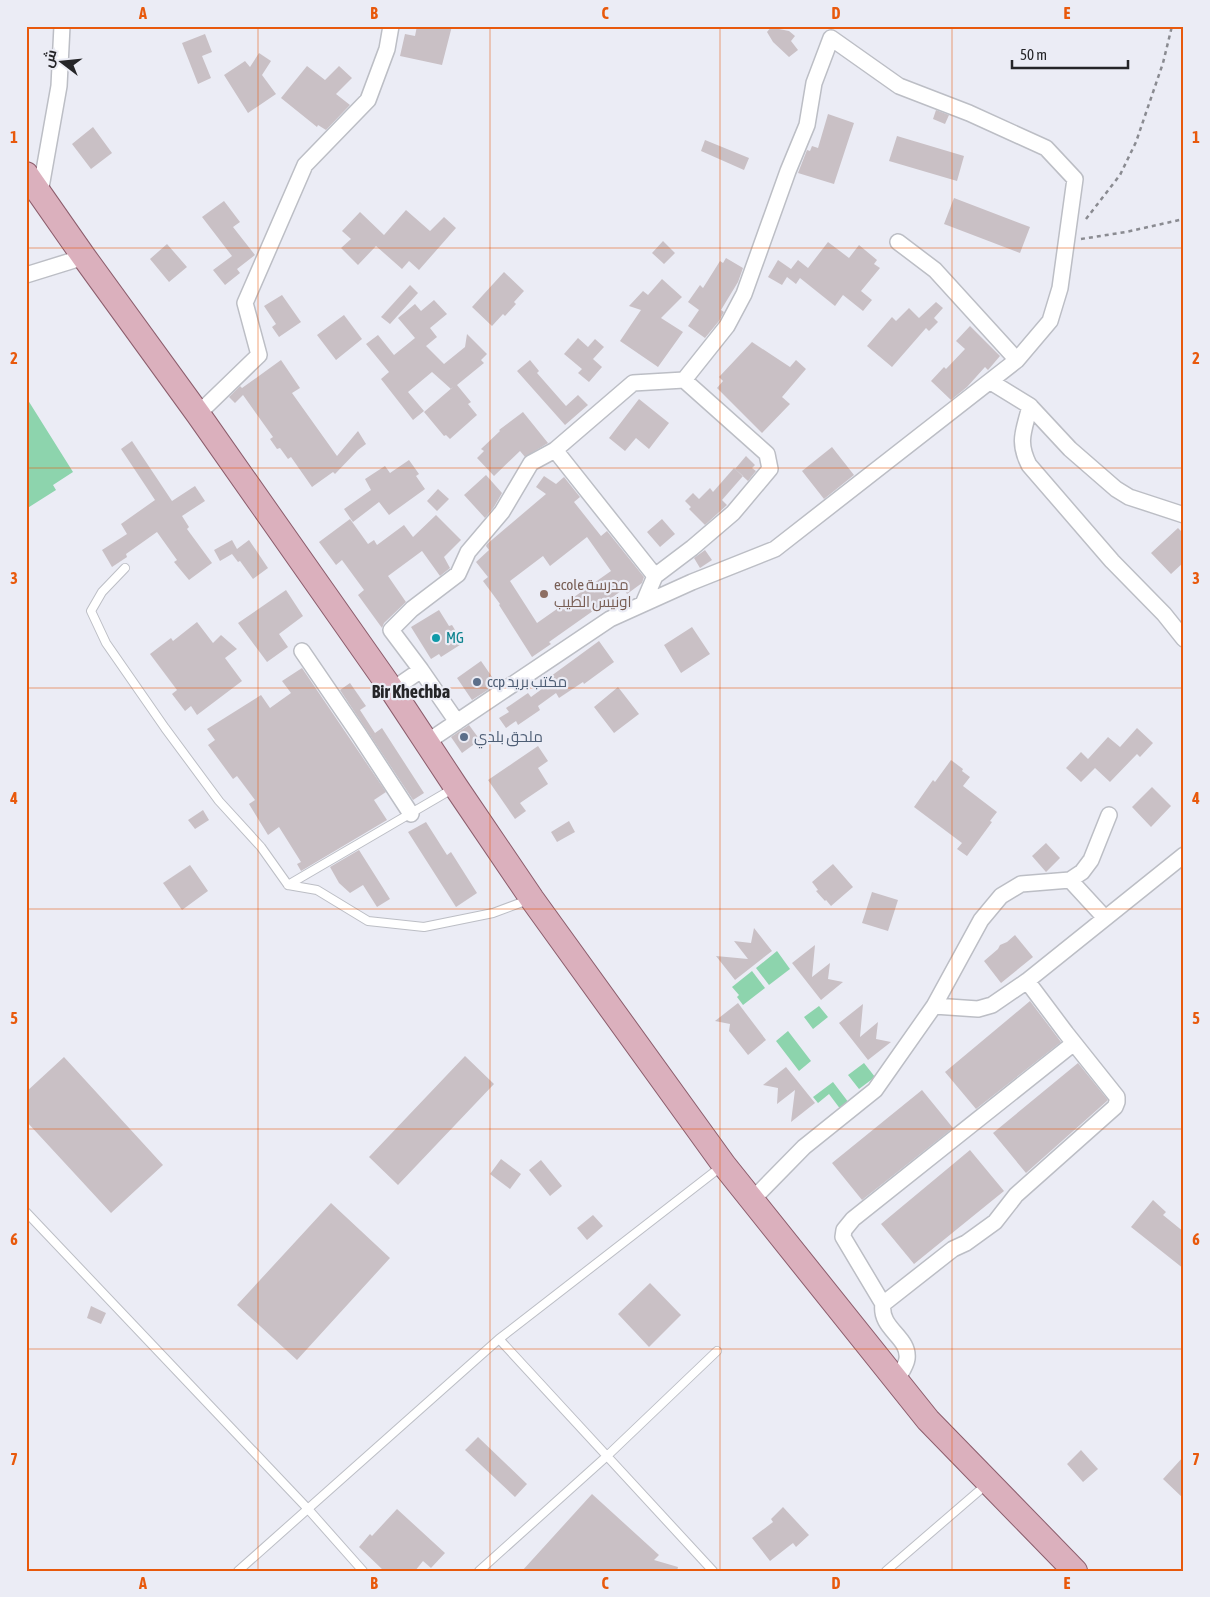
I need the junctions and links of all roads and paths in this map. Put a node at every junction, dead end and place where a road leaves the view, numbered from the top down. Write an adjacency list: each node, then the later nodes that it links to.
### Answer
1 (62, 26): 5 (street)
2 (391, 26): 15 (street)
3 (1172, 26): 8 (path)
4 (26, 174): 5 (main road)
5 (40, 193): 9 (main road)
6 (1184, 219): 8 (path)
7 (898, 242): 11 (street)
8 (1068, 242): 11 (street); 12 (street)
9 (84, 257): 10 (street); 15 (main road)
10 (26, 275)
11 (1017, 360): 13 (street)
12 (684, 380): 16 (street); 19 (street)
13 (991, 382): 14 (street); 20 (street)
14 (1030, 406): 17 (street); 21 (street)
15 (198, 414): 24 (main road)
16 (555, 450): 19 (street); 23 (street)
17 (1184, 515)
18 (125, 568): 32 (lane)
19 (655, 576): 20 (street)
20 (643, 604): 25 (street)
21 (1184, 639)
22 (302, 652): 28 (street)
23 (421, 670): 24 (street); 25 (street)
24 (392, 690): 26 (main road)
25 (457, 722): 26 (street)
26 (427, 742): 27 (main road)
27 (456, 787): 28 (lane); 33 (main road)
28 (411, 814): 32 (lane)
29 (1109, 815): 31 (street)
30 (1184, 855): 34 (street)
31 (1070, 880): 34 (street); 36 (street)
32 (288, 885): 33 (lane)
33 (532, 899): 38 (main road)
34 (1105, 918): 35 (street)
35 (1027, 981): 36 (street); 37 (street)
36 (934, 1006): 39 (street)
37 (1074, 1043): 41 (street); 41 (street)
38 (724, 1165): 39 (main road); 42 (lane)
39 (753, 1199): 44 (main road)
40 (26, 1212): 47 (lane)
41 (883, 1304): 44 (street)
42 (499, 1339): 45 (lane); 47 (lane)
43 (717, 1351): 45 (lane)
44 (897, 1380): 46 (main road)
45 (607, 1456): 48 (lane); 51 (lane)
46 (988, 1482): 52 (lane); 53 (main road)
47 (308, 1509): 49 (lane); 50 (lane)
48 (710, 1570)
49 (238, 1571)
50 (363, 1571)
51 (480, 1571)
52 (886, 1571)
53 (1075, 1571)

